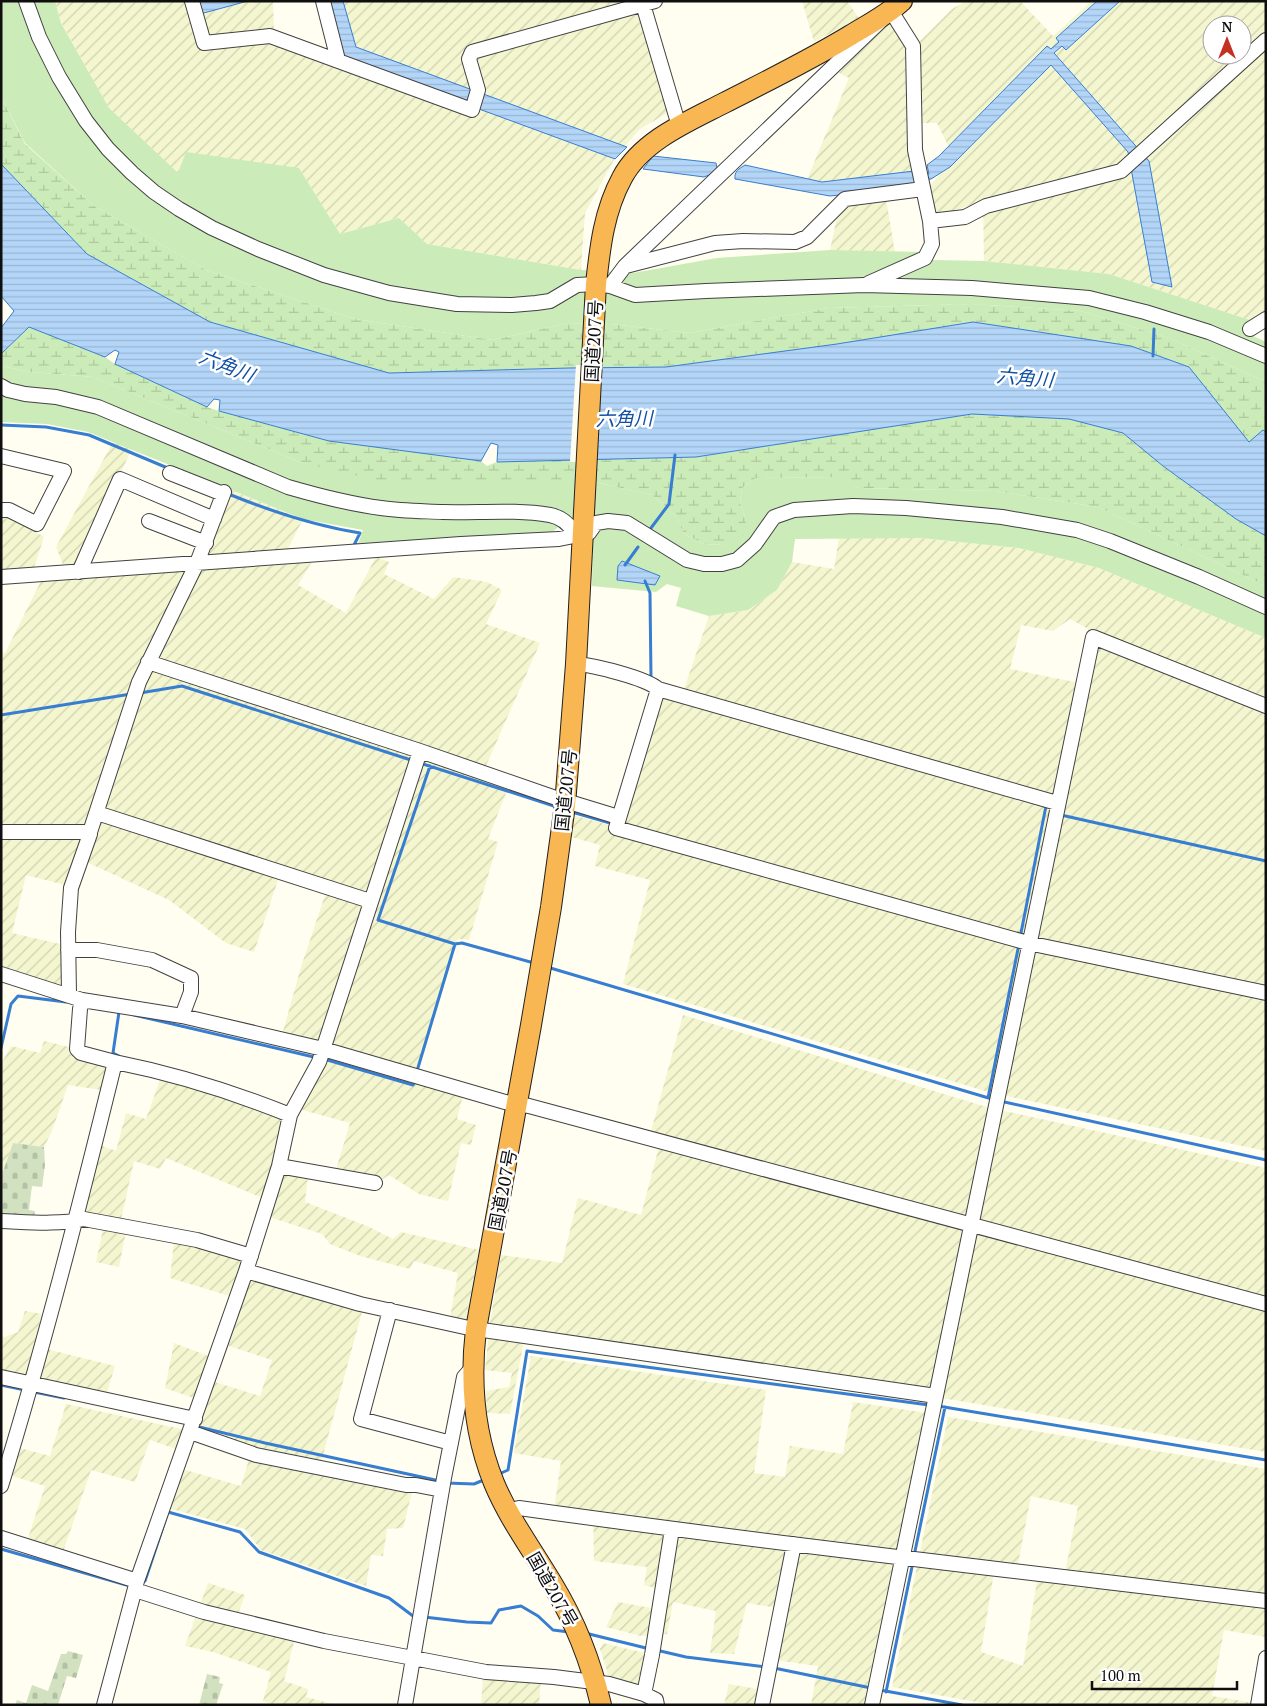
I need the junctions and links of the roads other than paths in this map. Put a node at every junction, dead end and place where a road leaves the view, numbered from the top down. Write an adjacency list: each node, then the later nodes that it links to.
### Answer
1 (26, 1): 13 (street)
2 (192, 1): 7 (street)
3 (322, 1): 7 (street)
4 (647, 2): 7 (street); 8 (street)
5 (896, 6): 8 (highway, 国道207号); 9 (street); 11 (street)
6 (1266, 40): 10 (street)
7 (338, 60)
8 (679, 126): 13 (highway, 国道207号)
9 (921, 182): 10 (street); 11 (street)
10 (930, 221): 12 (street)
11 (625, 266): 13 (street)
12 (864, 285): 13 (street); 16 (street)
13 (601, 289): 23 (highway, 国道207号)
14 (1266, 319): 15 (street)
15 (1250, 329)
16 (1266, 356)
17 (1, 386): 23 (street)
18 (1, 456): 20 (street)
19 (170, 473): 21 (street)
20 (1, 510)
21 (214, 519): 24 (street); 26 (street)
22 (149, 520): 24 (street)
23 (582, 534): 25 (street); 28 (street); 30 (highway, 国道207号)
24 (206, 543): 25 (street)
25 (197, 563): 26 (street); 29 (street)
26 (78, 572): 27 (street)
27 (1, 578)
28 (1266, 607)
29 (148, 662): 33 (street); 36 (street)
30 (576, 664): 31 (street); 34 (highway, 国道207号)
31 (654, 685): 35 (street); 37 (street)
32 (1266, 706): 35 (street)
33 (418, 758): 34 (street); 40 (street)
34 (564, 807): 37 (street); 49 (highway, 国道207号)
35 (1056, 810): 41 (street)
36 (97, 813): 38 (street); 40 (street)
37 (615, 815): 41 (street)
38 (1, 832)
39 (88, 838): 42 (street)
40 (369, 905): 47 (street)
41 (1022, 941): 44 (street); 55 (street)
42 (72, 950): 45 (street); 46 (street)
43 (1, 974): 45 (street)
44 (1266, 993)
45 (77, 1000): 46 (street); 48 (street)
46 (182, 1016): 47 (street)
47 (321, 1055): 49 (street); 50 (street)
48 (118, 1062): 50 (street); 54 (street)
49 (518, 1104): 55 (street); 60 (highway, 国道207号)
50 (290, 1114): 51 (street)
51 (279, 1166): 52 (street); 56 (street)
52 (375, 1183)
53 (1, 1221): 54 (street)
54 (78, 1223): 56 (street); 63 (street)
55 (972, 1225): 58 (street); 64 (street)
56 (251, 1256): 57 (street)
57 (246, 1271): 59 (street); 65 (street)
58 (1266, 1304)
59 (390, 1310): 60 (street); 66 (street)
60 (476, 1329): 61 (highway, 国道207号); 64 (street)
61 (473, 1367): 66 (street); 69 (highway, 国道207号)
62 (1, 1377): 63 (street)
63 (29, 1386): 65 (street); 68 (street)
64 (935, 1403): 73 (street)
65 (192, 1425): 67 (street); 74 (street)
66 (451, 1443): 67 (street)
67 (443, 1485): 77 (street)
68 (1, 1486)
69 (507, 1511): 70 (street); 78 (highway, 国道207号)
70 (672, 1529): 72 (street); 79 (street)
71 (1, 1538): 74 (street)
72 (794, 1544): 73 (street); 84 (street)
73 (910, 1559): 75 (street); 80 (street)
74 (136, 1586): 77 (street); 81 (street)
75 (1266, 1601)
76 (1266, 1658): 85 (street)
77 (413, 1660): 78 (street); 82 (street)
78 (596, 1682): 79 (street); 83 (highway, 国道207号)
79 (651, 1698)
80 (873, 1701)
81 (104, 1705)
82 (405, 1705)
83 (601, 1705)
84 (762, 1705)
85 (1258, 1705)

